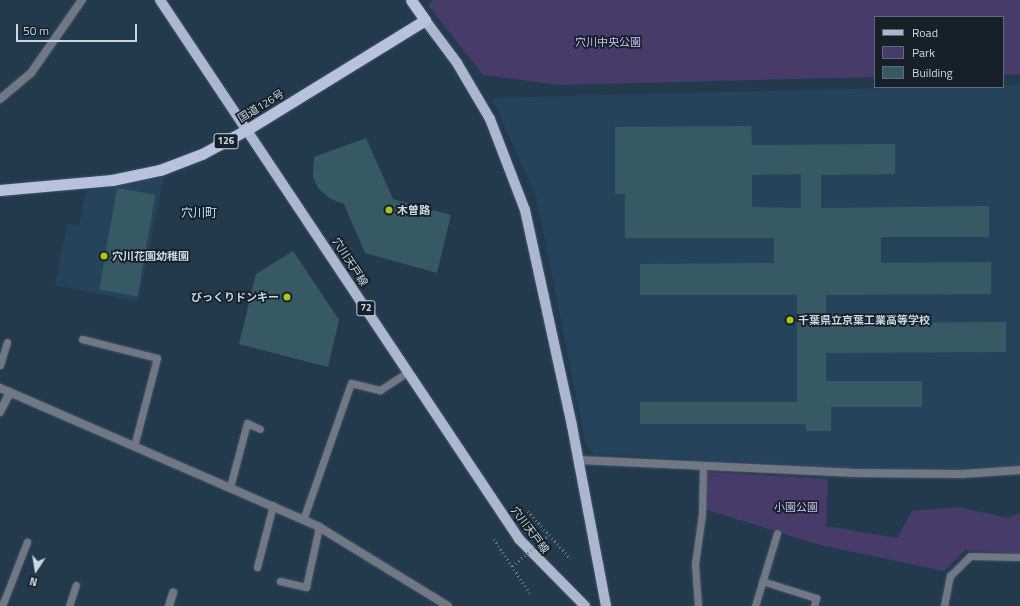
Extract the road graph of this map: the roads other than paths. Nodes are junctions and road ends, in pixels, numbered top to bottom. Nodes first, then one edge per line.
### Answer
1 (82, 0) edge
2 (160, 0) edge
3 (411, 0) edge
4 (425, 20) junction
5 (0, 99) edge
6 (248, 129) junction
7 (0, 190) edge
8 (82, 339) dead end
9 (7, 342) dead end
10 (0, 365) edge
11 (408, 372) junction
12 (0, 388) edge
13 (10, 392) junction
14 (0, 412) edge
15 (260, 429) dead end
16 (134, 446) junction
17 (579, 460) junction
18 (703, 466) junction
19 (1020, 470) edge
20 (230, 487) junction
21 (273, 505) junction
22 (303, 520) junction
23 (319, 527) junction
24 (777, 533) dead end
25 (27, 542) dead end
26 (1020, 557) edge
27 (257, 567) dead end
28 (280, 581) dead end
29 (762, 582) junction
30 (76, 585) dead end
31 (173, 593) dead end
32 (1, 606) edge
33 (69, 606) edge
34 (169, 606) edge
35 (448, 606) edge
36 (585, 606) edge
37 (606, 606) edge
38 (698, 606) edge
39 (755, 606) edge
40 (814, 606) edge
41 (944, 606) edge

1 - 5 street
2 - 6 main road, 穴川天戸線 / 72
3 - 4 highway
4 - 6 highway, 国道126号 / 126
4 - 17 main road
6 - 7 highway, 国道126号 / 126
6 - 11 main road, 穴川天戸線 / 72
8 - 16 lane
9 - 10 lane
11 - 22 lane
11 - 36 main road, 穴川天戸線 / 72
12 - 13 street
13 - 14 street
13 - 16 street
15 - 20 lane
16 - 20 street
17 - 18 street
17 - 37 main road
18 - 19 street
18 - 38 lane
20 - 21 street
21 - 22 street
21 - 27 lane
22 - 23 street
23 - 28 lane
23 - 35 street
24 - 29 lane
25 - 32 lane
26 - 41 lane
29 - 39 lane
29 - 40 lane
30 - 33 lane
31 - 34 street

